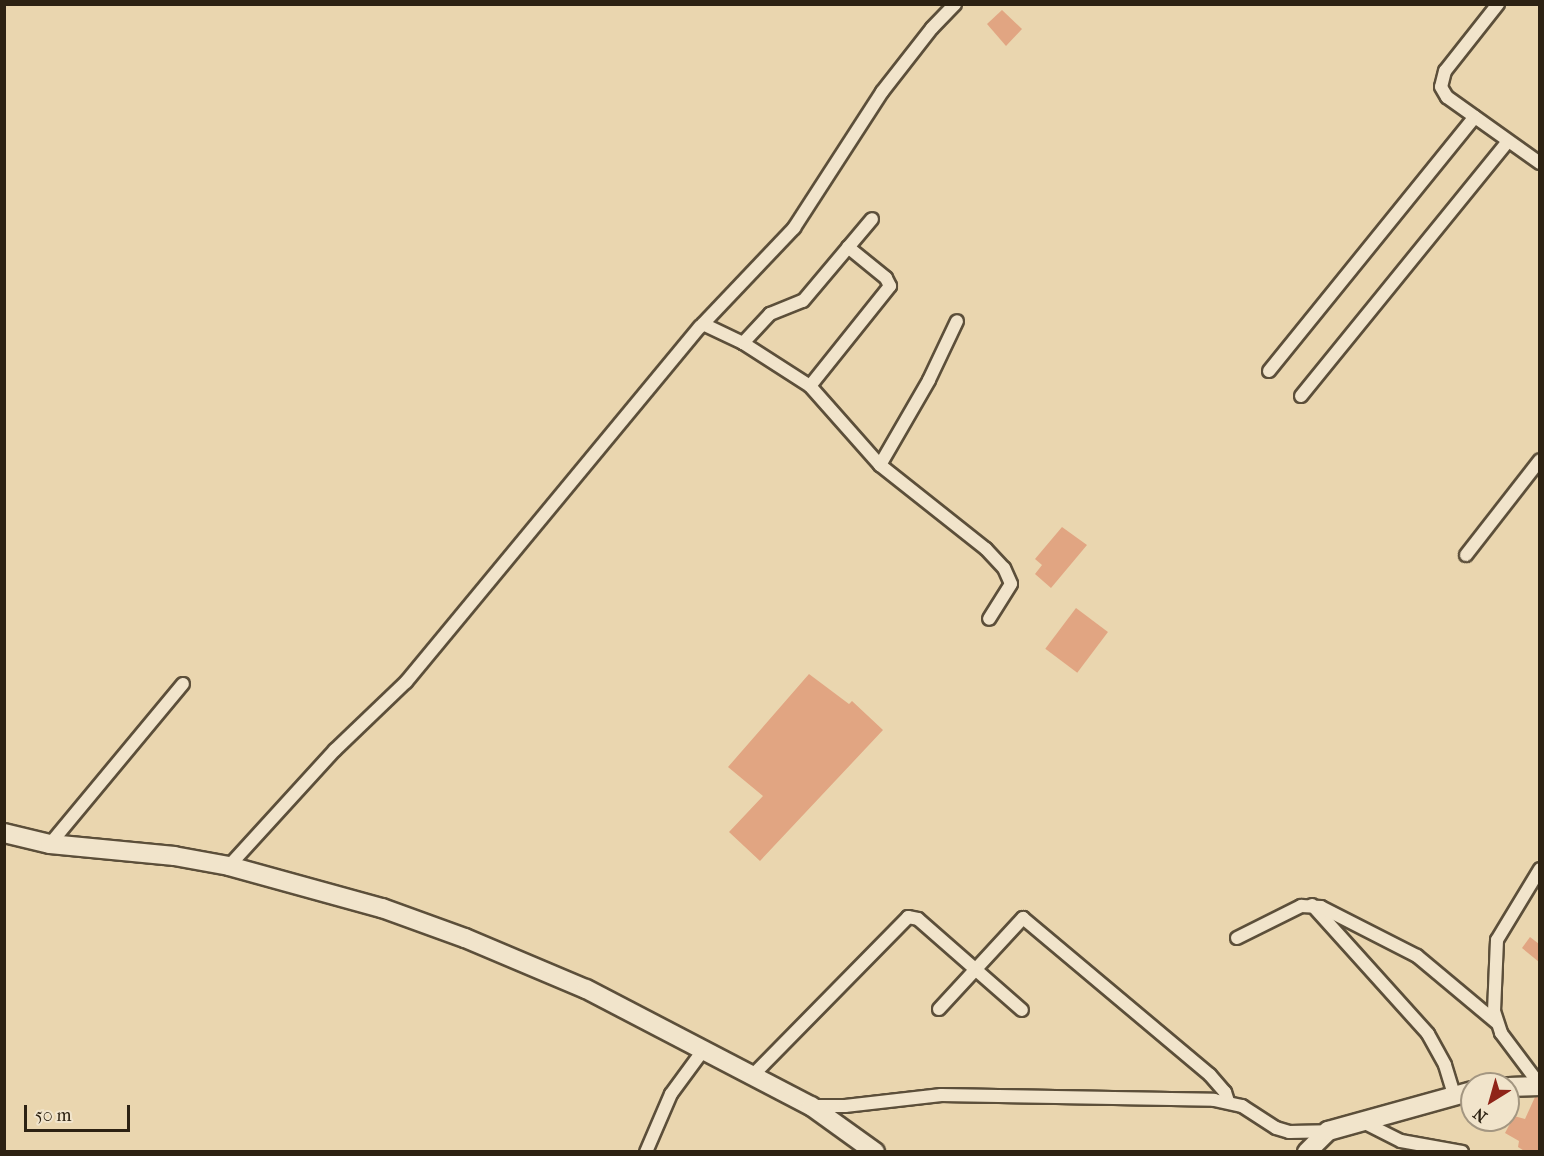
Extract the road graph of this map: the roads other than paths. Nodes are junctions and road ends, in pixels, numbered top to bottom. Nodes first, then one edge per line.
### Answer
1 (955, 4) edge
2 (1498, 4) edge
3 (1475, 117) junction
4 (1508, 141) junction
5 (1539, 162) edge
6 (872, 219) dead end
7 (848, 247) junction
8 (957, 321) dead end
9 (703, 324) junction
10 (742, 343) junction
11 (1269, 371) dead end
12 (810, 386) junction
13 (1301, 396) dead end
14 (1539, 460) edge
15 (880, 465) junction
16 (1466, 555) dead end
17 (989, 618) dead end
18 (183, 684) dead end
19 (4, 833) edge
20 (50, 844) junction
21 (229, 866) junction
22 (1539, 869) edge
23 (1312, 905) junction
24 (1237, 938) dead end
25 (975, 970) junction
26 (939, 1010) dead end
27 (1022, 1010) dead end
28 (1496, 1022) junction
29 (704, 1049) junction
30 (752, 1076) junction
31 (1539, 1085) edge
32 (1520, 1086) edge
33 (1460, 1094) edge
34 (1454, 1095) junction
35 (1228, 1101) junction
36 (811, 1106) junction
37 (1363, 1122) junction
38 (1328, 1131) junction
39 (871, 1151) edge
40 (646, 1152) edge
41 (1307, 1152) edge
42 (1462, 1152) edge

1 - 9 street
2 - 3 street
3 - 4 street
3 - 11 street
4 - 5 street
4 - 13 street
6 - 7 street
7 - 10 street
7 - 12 street
8 - 15 street
9 - 10 street
9 - 21 street
10 - 12 street
12 - 15 street
14 - 16 street
15 - 17 street
18 - 20 street
19 - 20 street
20 - 21 street
21 - 29 street
22 - 28 street
23 - 24 street
23 - 28 street
23 - 34 street
25 - 26 street
25 - 27 street
25 - 30 street
25 - 35 street
28 - 31 street
29 - 30 street
29 - 40 street
30 - 36 street
31 - 32 street
33 - 34 street
34 - 37 street
35 - 36 street
35 - 38 street
36 - 39 street
37 - 38 street
37 - 42 street
38 - 41 street

